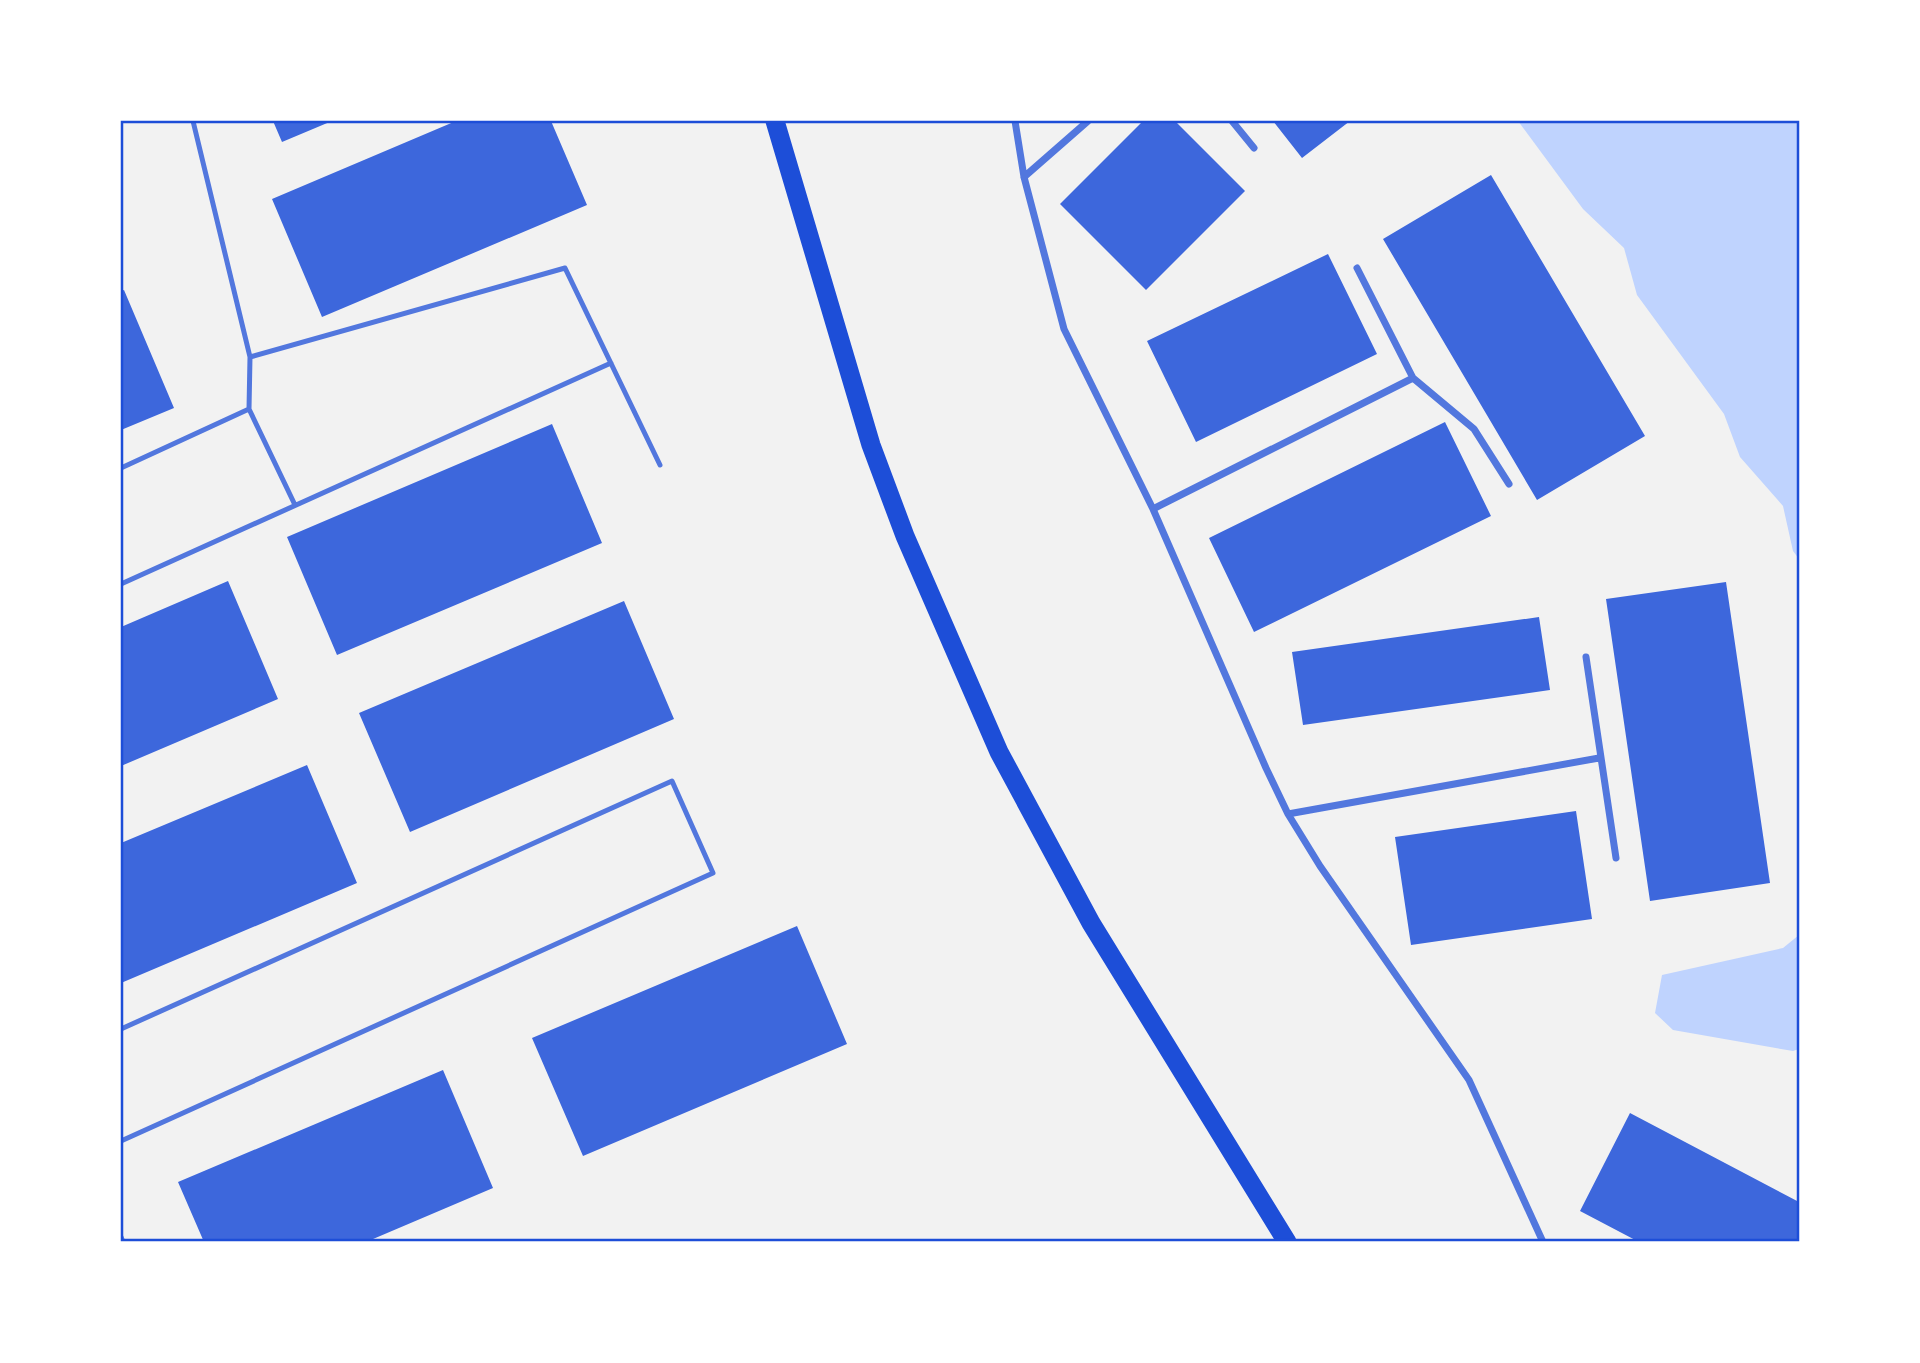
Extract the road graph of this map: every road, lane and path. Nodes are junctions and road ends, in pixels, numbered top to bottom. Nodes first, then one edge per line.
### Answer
1 (192, 121) edge
2 (775, 121) edge
3 (1015, 121) edge
4 (1088, 121) edge
5 (1232, 121) edge
6 (1254, 148) dead end
7 (1024, 177) junction
8 (1357, 268) dead end
9 (250, 357) junction
10 (611, 363) junction
11 (1413, 378) junction
12 (249, 409) junction
13 (660, 465) dead end
14 (121, 468) edge
15 (1509, 484) dead end
16 (295, 505) junction
17 (1153, 509) junction
18 (121, 584) edge
19 (1586, 657) dead end
20 (1599, 758) junction
21 (1288, 814) junction
22 (1616, 858) dead end
23 (121, 1028) edge
24 (121, 1141) edge
25 (121, 1237) edge
26 (123, 1242) edge
27 (1287, 1242) edge
28 (1543, 1242) edge

1 - 9 lane
2 - 27 highway
3 - 7 street
4 - 7 street
5 - 6 street
7 - 17 street
8 - 11 street
9 - 10 lane
9 - 12 lane
10 - 13 lane
10 - 16 lane
11 - 15 street
11 - 17 street
12 - 14 lane
12 - 16 lane
16 - 18 lane
17 - 21 street
19 - 20 street
20 - 21 street
20 - 22 street
21 - 28 street
23 - 24 lane
25 - 26 lane

